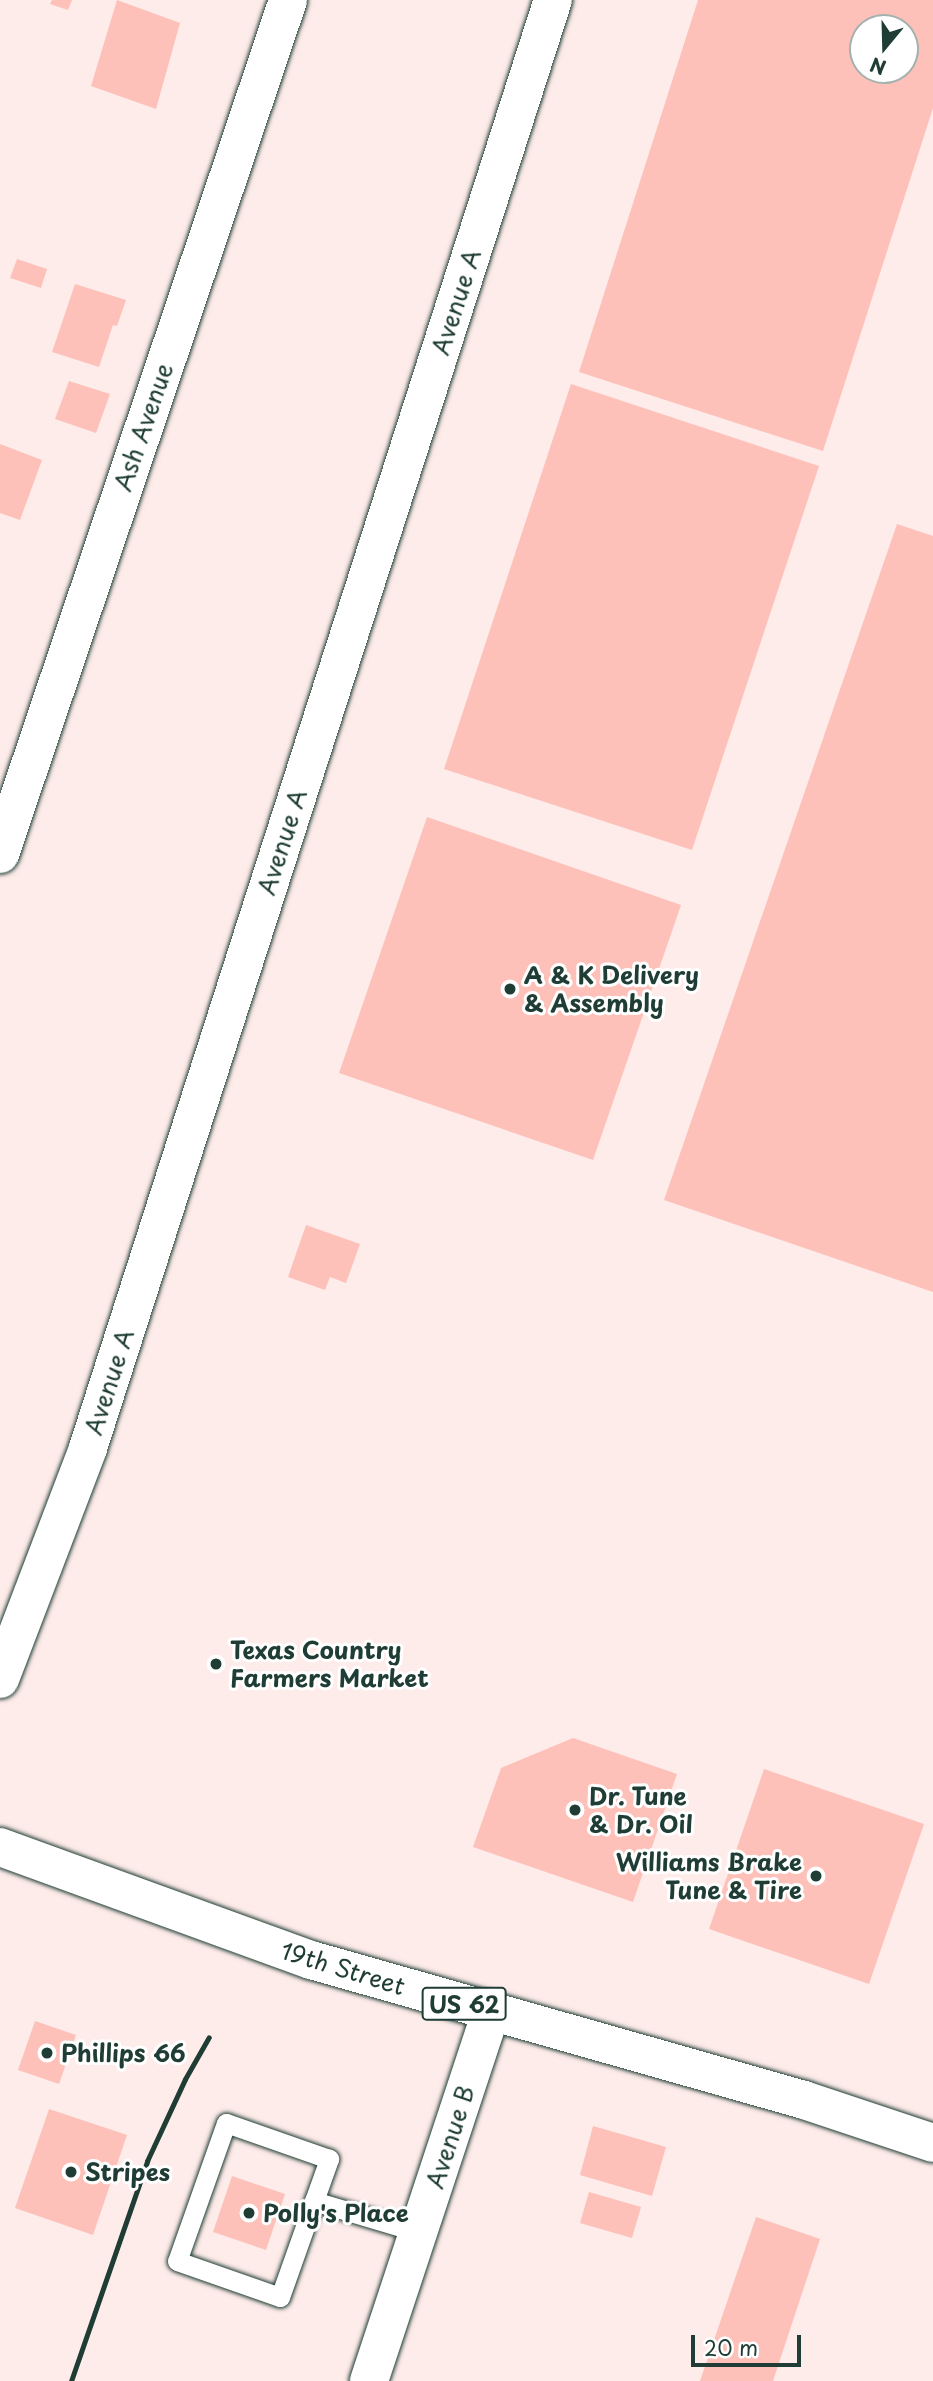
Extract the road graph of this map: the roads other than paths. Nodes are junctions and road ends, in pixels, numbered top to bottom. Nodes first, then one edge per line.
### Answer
1 (288, 0) edge
2 (553, 0) edge
3 (0, 854) edge
4 (0, 1679) edge
5 (0, 1847) edge
6 (491, 2012) junction
7 (933, 2143) edge
8 (314, 2201) junction
9 (418, 2232) junction
10 (369, 2381) edge

1 - 3 main road, Ash Avenue
2 - 4 main road, Avenue A
5 - 6 main road, 19th Street / US 62
6 - 7 main road, 19th Street / US 62
6 - 9 main road, Avenue B
8 - 8 lane
8 - 9 lane
9 - 10 main road, Avenue B

